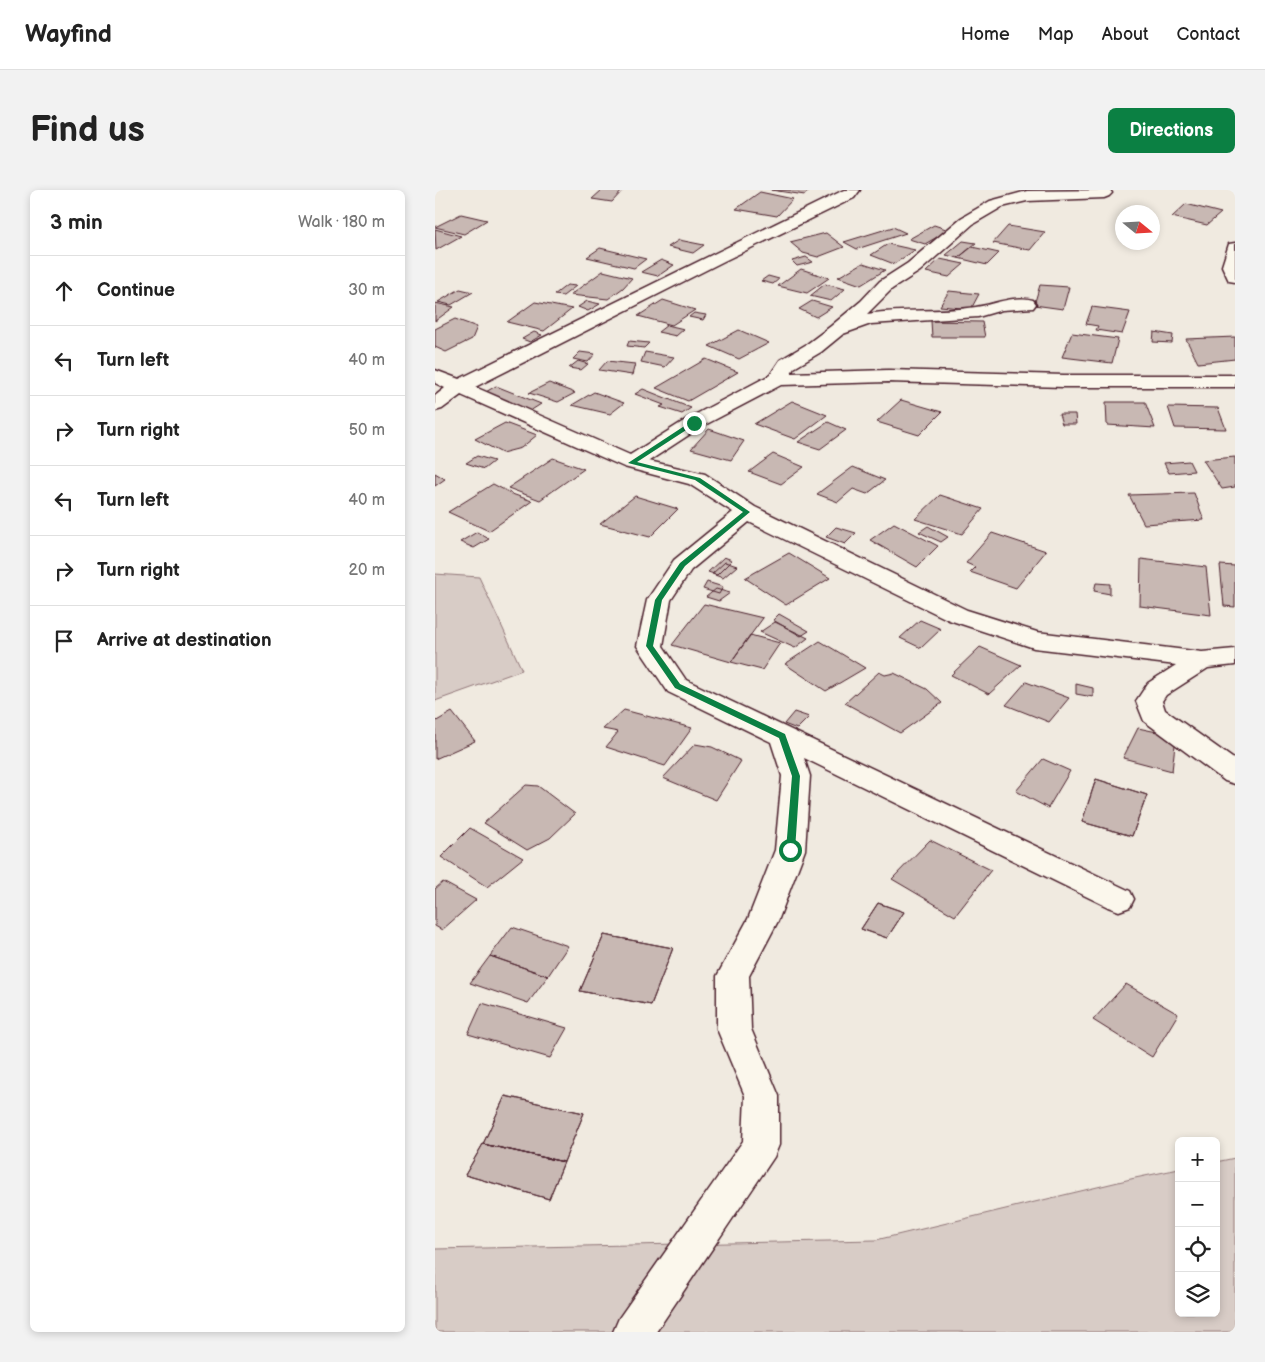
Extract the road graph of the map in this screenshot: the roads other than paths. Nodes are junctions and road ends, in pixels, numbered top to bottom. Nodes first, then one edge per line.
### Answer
1 (852, 190) edge
2 (1006, 190) edge
3 (1104, 193) dead end
4 (996, 204) junction
5 (1235, 248) edge
6 (1235, 277) edge
7 (1027, 304) dead end
8 (837, 330) junction
9 (435, 376) edge
10 (777, 379) junction
11 (1235, 381) edge
12 (459, 386) junction
13 (435, 404) edge
14 (631, 463) junction
15 (747, 512) junction
16 (1235, 657) edge
17 (1202, 660) junction
18 (782, 736) junction
19 (1235, 774) edge
20 (1119, 899) dead end
21 (633, 1332) edge

1 - 12 street
2 - 4 street
3 - 4 street
4 - 8 street
5 - 6 street
7 - 8 street
8 - 10 street
9 - 12 street
10 - 11 street
10 - 14 street
12 - 13 street
12 - 14 street
14 - 15 street
15 - 17 street
15 - 18 street
16 - 17 street
17 - 19 street
18 - 20 street
18 - 21 street

